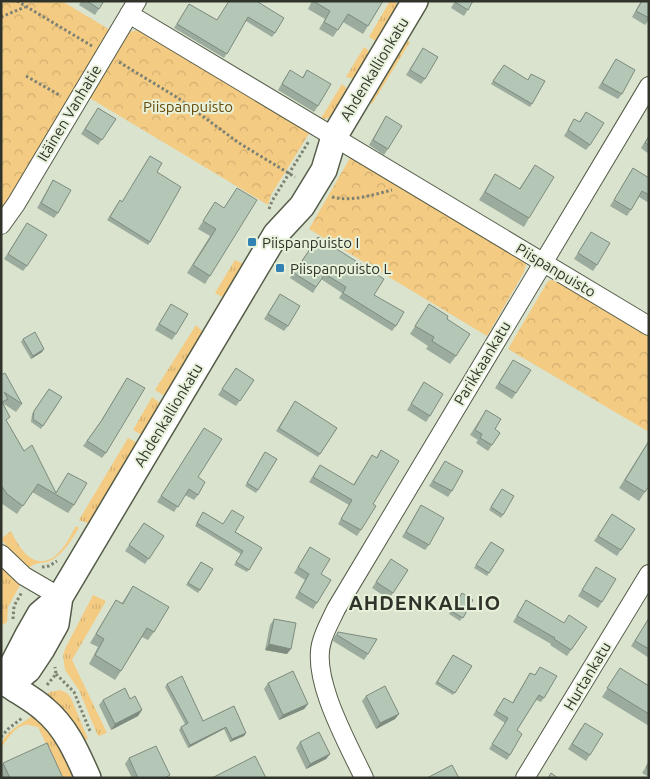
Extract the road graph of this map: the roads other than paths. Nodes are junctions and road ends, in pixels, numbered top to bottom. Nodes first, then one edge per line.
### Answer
1 (415, 1) edge
2 (133, 8) edge
3 (649, 86) edge
4 (327, 133) junction
5 (1, 225) edge
6 (271, 226) junction
7 (542, 262) junction
8 (649, 326) edge
9 (1, 554) edge
10 (649, 574) edge
11 (60, 597) junction
12 (5, 691) edge
13 (88, 778) edge
14 (364, 778) edge
15 (525, 778) edge

1 - 4 street, Ahdenkallionkatu
2 - 4 street, Piispanpuisto
2 - 5 street, Itäinen Vanhatie
3 - 7 street, Parikkaankatu
4 - 6 street, Ahdenkallionkatu
4 - 6 street, Ahdenkallionkatu
4 - 7 street, Piispanpuisto
6 - 11 street, Ahdenkallionkatu
7 - 8 street, Piispanpuisto
7 - 14 street, Parikkaankatu
9 - 11 street
10 - 15 street, Hurtankatu
11 - 12 street, Ahdenkallionkatu
12 - 13 street

